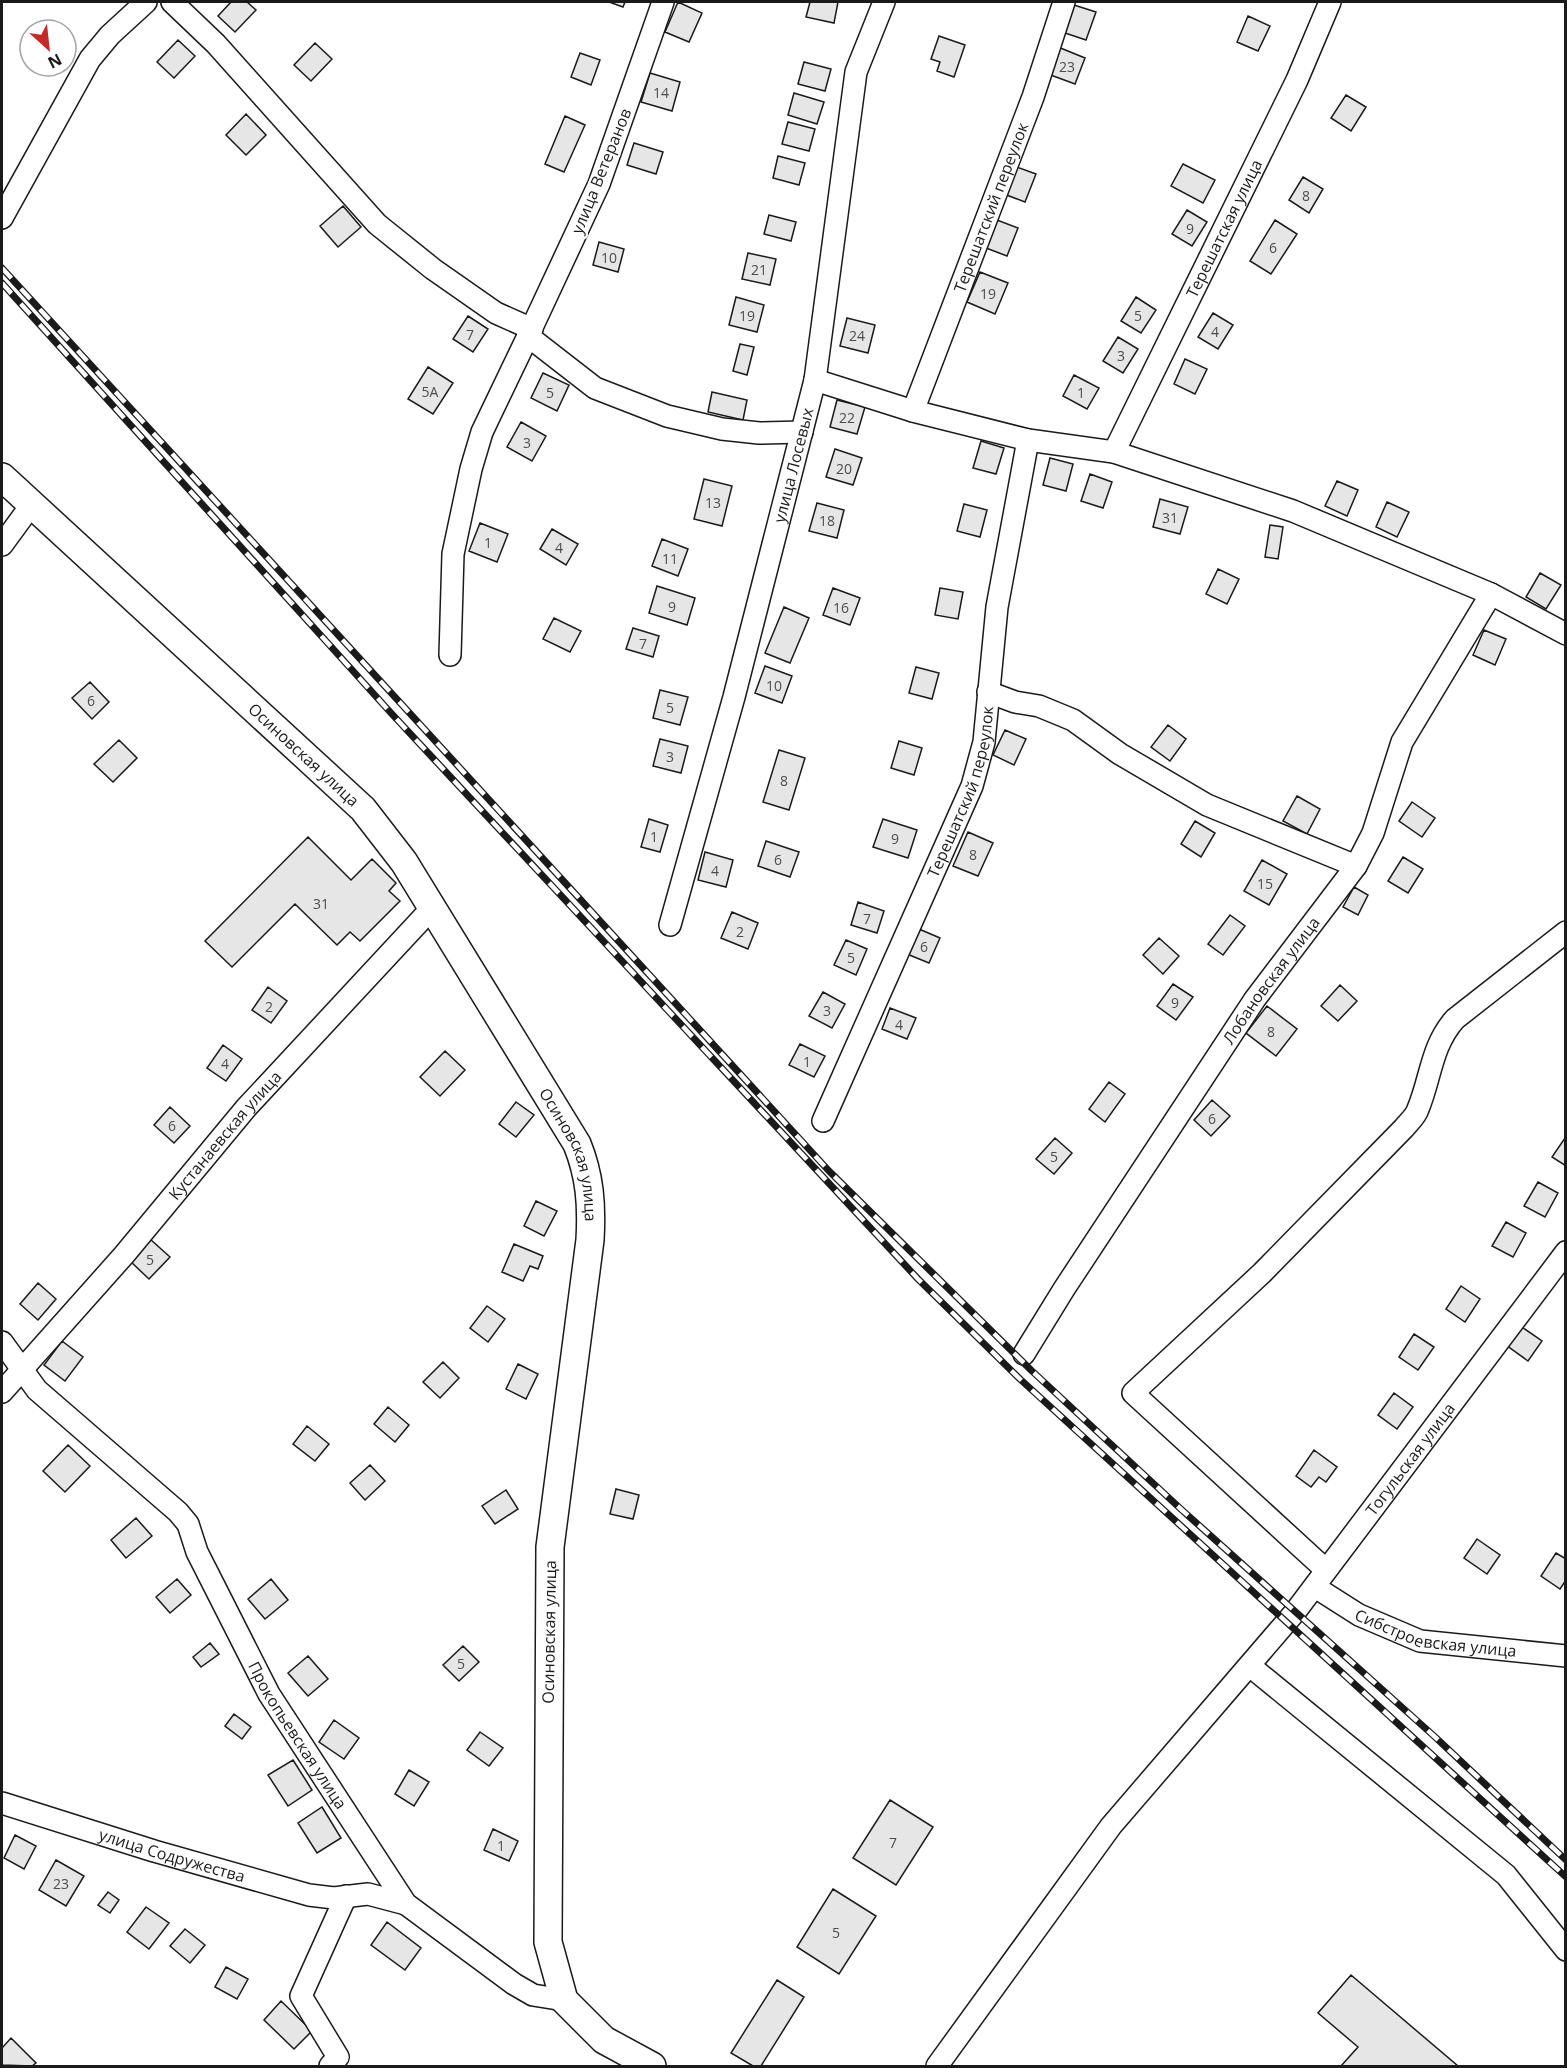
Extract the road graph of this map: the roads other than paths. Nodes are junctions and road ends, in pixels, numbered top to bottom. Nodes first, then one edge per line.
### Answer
1 (146, 2) edge
2 (172, 2) edge
3 (663, 2) edge
4 (884, 2) edge
5 (1064, 2) edge
6 (1330, 2) edge
7 (2, 218) edge
8 (530, 332) junction
9 (815, 380) junction
10 (913, 411) junction
11 (802, 432) junction
12 (1028, 440) junction
13 (1114, 452) junction
14 (2, 477) edge
15 (32, 504) junction
16 (2, 545) edge
17 (1491, 594) junction
18 (1566, 634) edge
19 (450, 655) dead end
20 (988, 692) junction
21 (1356, 866) junction
22 (432, 908) junction
23 (670, 925) dead end
24 (1566, 932) edge
25 (823, 1121) dead end
26 (1566, 1252) edge
27 (2, 1342) edge
28 (1024, 1354) dead end
29 (23, 1368) junction
30 (2, 1392) edge
31 (1321, 1578) junction
32 (1566, 1656) edge
33 (1251, 1666) junction
34 (2, 1803) edge
35 (346, 1896) junction
36 (406, 1904) junction
37 (1566, 1950) edge
38 (564, 2000) junction
39 (330, 2067) edge
40 (652, 2067) edge
41 (937, 2067) edge

1 - 7 street
2 - 8 street
3 - 8 street, улица Ветеранов
4 - 9 street, улица Лосевых
5 - 10 street, Терешатский переулок
6 - 13 street, Терешатская улица
8 - 11 street
8 - 19 street, улица Ветеранов
9 - 10 street
9 - 11 street, улица Лосевых
10 - 12 street
11 - 23 street, улица Лосевых
12 - 13 street
12 - 20 street, Терешатский переулок
13 - 17 street
14 - 15 main road, Осиновская улица
15 - 16 street
15 - 22 main road, Осиновская улица
17 - 18 street
17 - 21 street, Лобановская улица
20 - 21 street
20 - 25 street, Терешатский переулок
21 - 28 street, Лобановская улица
22 - 29 street, Кустанаевская улица
22 - 38 main road, Осиновская улица
24 - 31 street, Сибстроевская улица
26 - 31 street, Тогульская улица
27 - 29 street, Прокопьевская улица
29 - 30 street, Кустанаевская улица
29 - 36 street, Прокопьевская улица
31 - 32 street, Сибстроевская улица
31 - 33 street, Тогульская улица
33 - 37 street
33 - 41 street, Тогульская улица
34 - 35 street, улица Содружества
35 - 36 street, улица Содружества
35 - 39 street
36 - 38 street, Прокопьевская улица
38 - 40 main road

